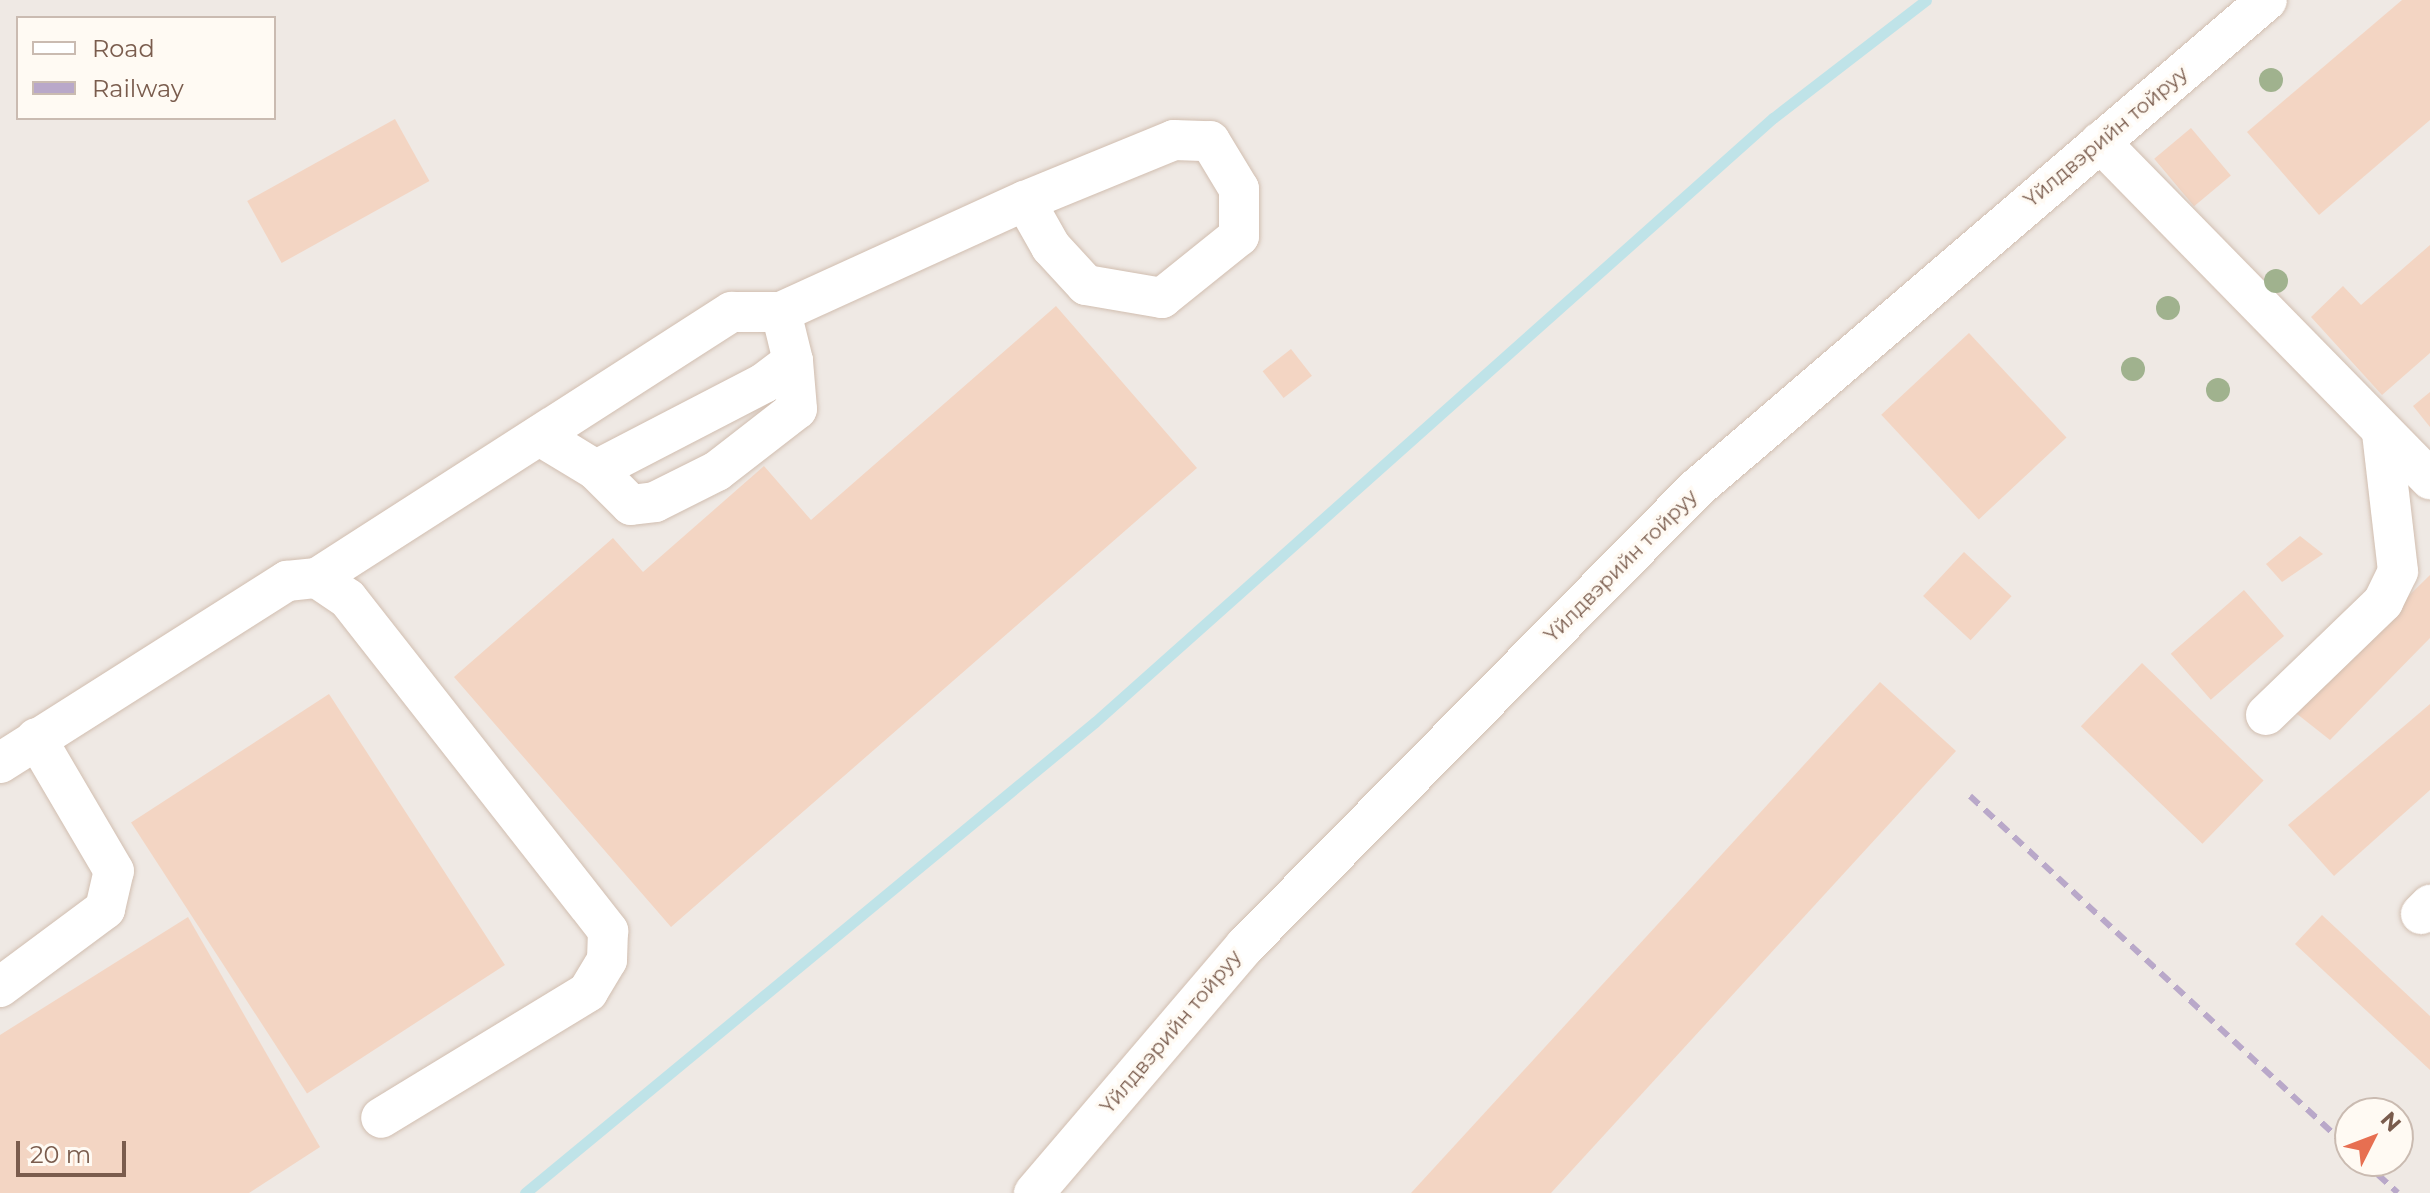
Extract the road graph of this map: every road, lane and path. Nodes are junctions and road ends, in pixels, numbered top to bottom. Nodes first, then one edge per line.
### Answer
1 (2267, 0) edge
2 (2100, 142) junction
3 (1025, 201) junction
4 (781, 312) junction
5 (793, 361) junction
6 (2382, 433) junction
7 (540, 436) junction
8 (596, 470) junction
9 (2430, 479) edge
10 (317, 578) junction
11 (2266, 715) dead end
12 (36, 738) junction
13 (0, 763) edge
14 (0, 987) edge
15 (381, 1118) dead end
16 (1034, 1193) edge

1 - 2 lane, Үйлдвэрийн тойруу
2 - 6 lane
2 - 16 lane, Үйлдвэрийн тойруу
3 - 3 lane
3 - 4 lane
4 - 5 lane
4 - 7 lane
5 - 8 lane
5 - 8 lane
6 - 9 lane
6 - 11 lane
7 - 8 lane
7 - 10 lane
10 - 12 lane
10 - 15 lane
12 - 13 lane
12 - 14 lane

